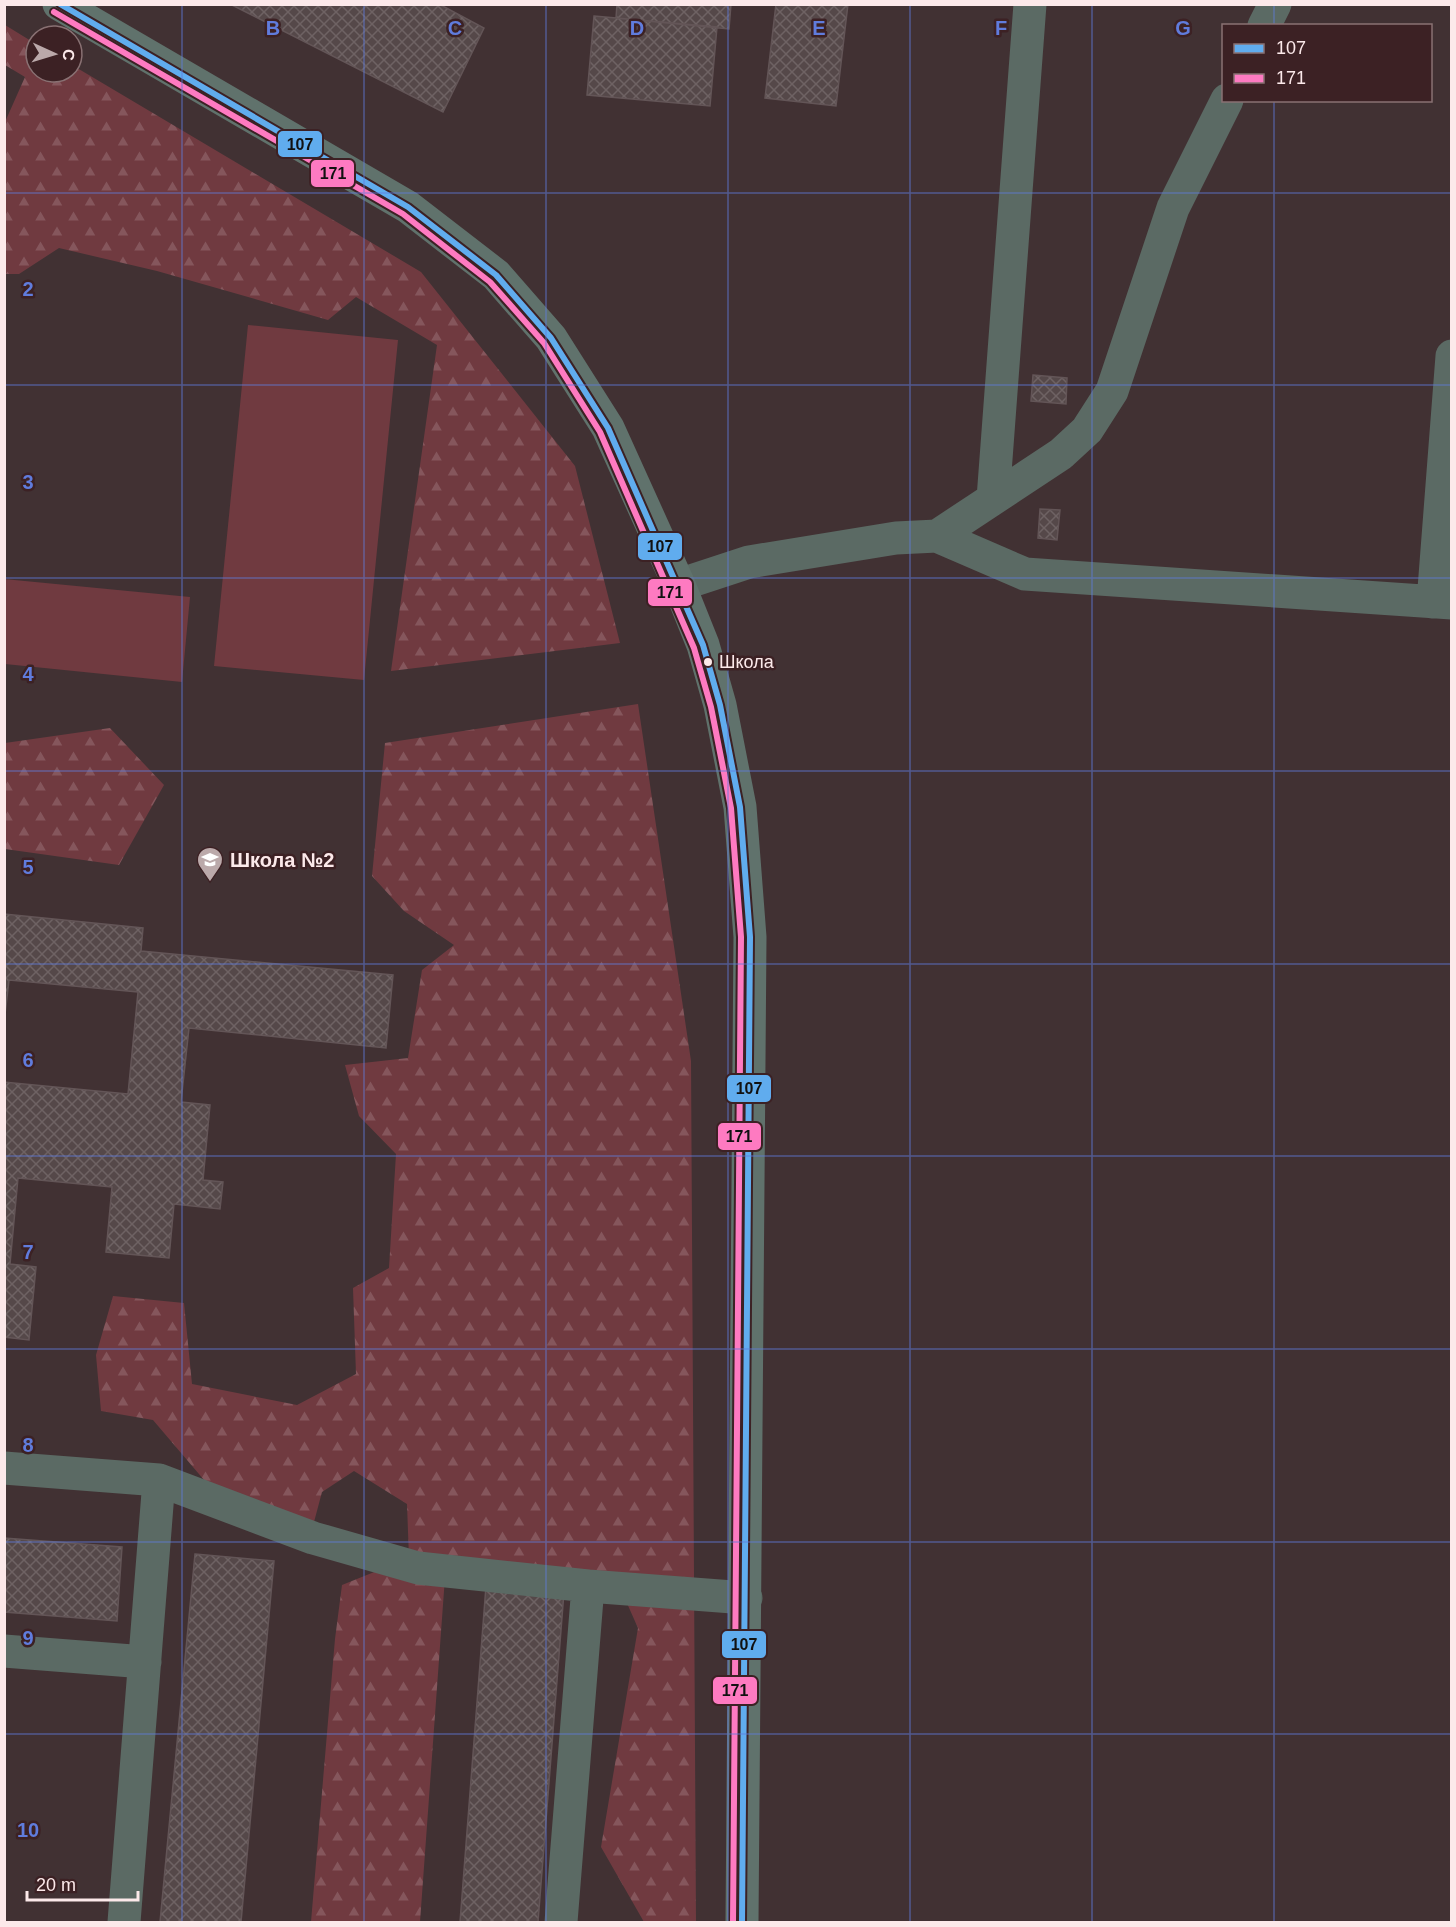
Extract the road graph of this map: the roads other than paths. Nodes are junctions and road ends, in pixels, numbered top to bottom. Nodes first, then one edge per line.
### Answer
1 (59, 4) edge
2 (1030, 4) edge
3 (1275, 4) edge
4 (1265, 24) edge
5 (1226, 102) edge
6 (1452, 356) edge
7 (993, 499) junction
8 (937, 536) junction
9 (679, 585) junction
10 (1442, 602) edge
11 (4, 1468) edge
12 (159, 1480) junction
13 (588, 1586) junction
14 (746, 1598) junction
15 (4, 1651) edge
16 (145, 1662) junction
17 (124, 1923) edge
18 (561, 1923) edge
19 (742, 1923) edge

1 - 9 main road
2 - 7 lane
3 - 4 lane
5 - 7 lane
6 - 10 lane
7 - 8 lane
8 - 9 lane
8 - 10 lane
9 - 14 main road
11 - 12 lane
12 - 13 lane
12 - 16 lane
13 - 14 lane
13 - 18 lane
14 - 19 main road
15 - 16 lane
16 - 17 lane

